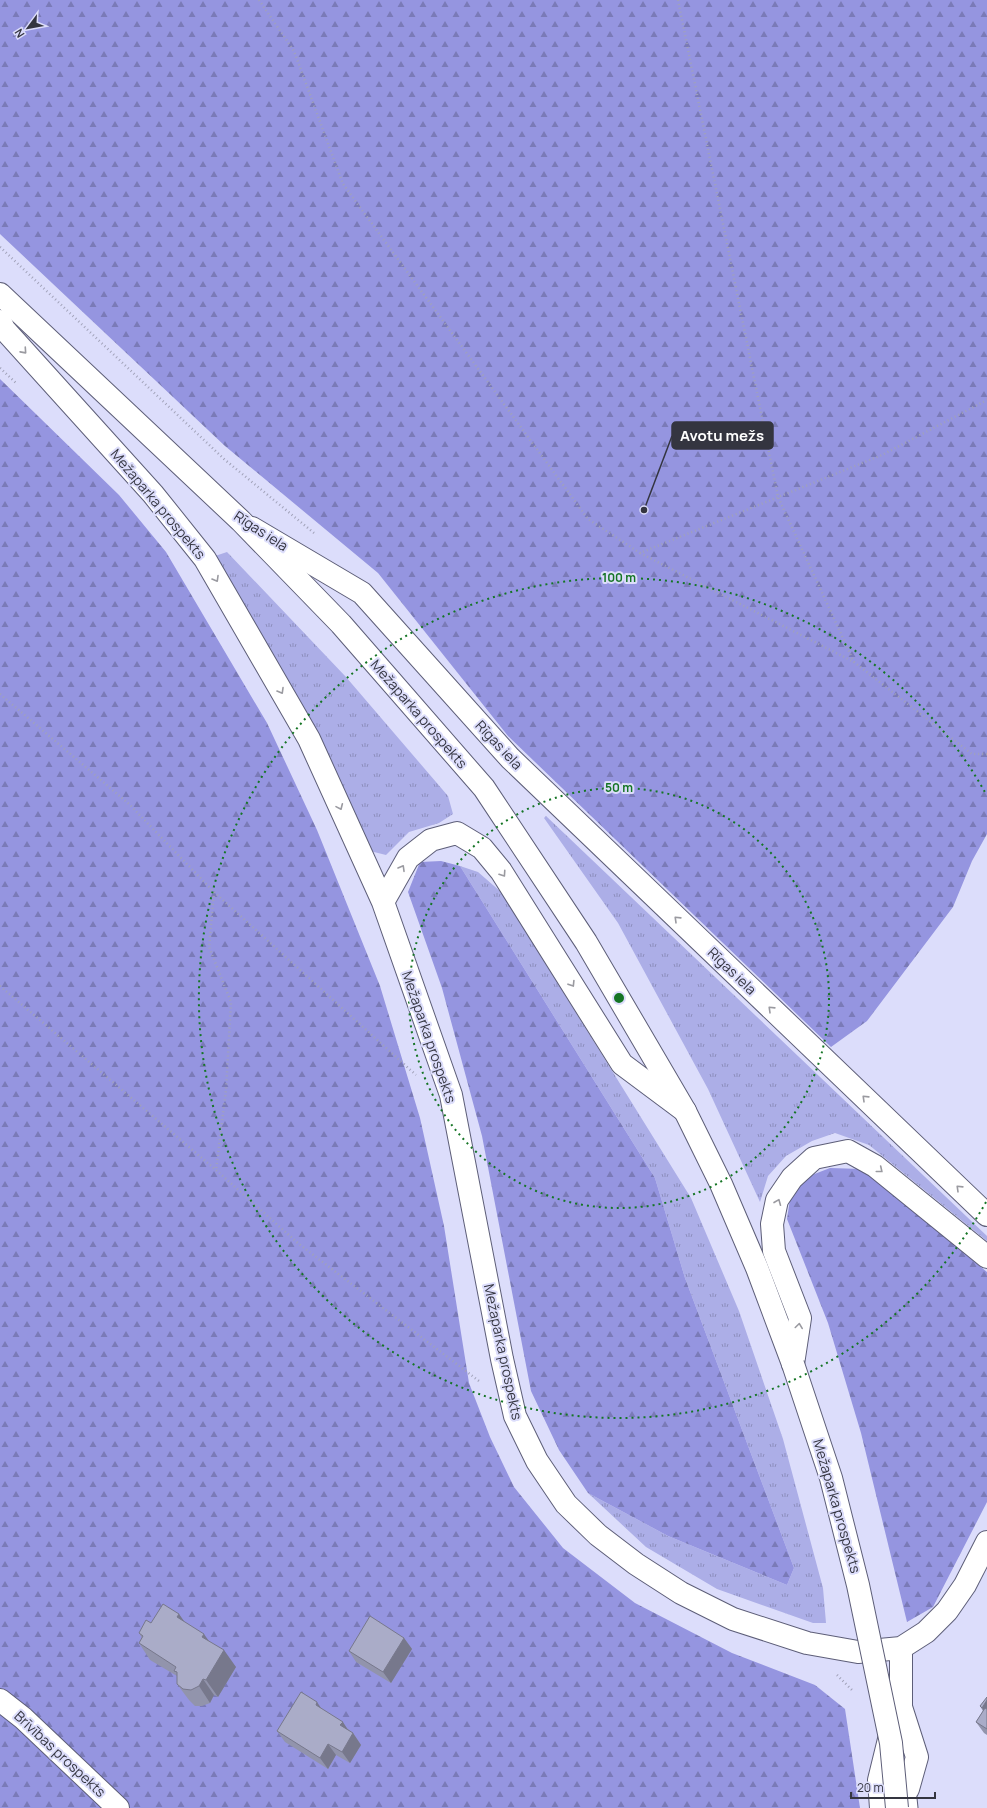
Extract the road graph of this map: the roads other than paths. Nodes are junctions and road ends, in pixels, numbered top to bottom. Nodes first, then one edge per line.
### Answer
1 (0, 294) edge
2 (0, 321) edge
3 (241, 521) junction
4 (383, 902) junction
5 (685, 1111) junction
6 (987, 1215) edge
7 (987, 1257) edge
8 (793, 1364) junction
9 (987, 1542) edge
10 (901, 1648) junction
11 (0, 1700) edge
12 (901, 1707) junction
13 (909, 1799) edge
14 (118, 1808) edge
15 (881, 1808) edge
16 (884, 1808) edge
17 (897, 1808) edge

1 - 3 street, Rīgas iela
2 -> 4 street, Mežaparka prospekts
3 - 5 street, Mežaparka prospekts
6 -> 3 street, Rīgas iela
4 -> 5 street, Mežaparka prospekts
4 - 10 street, Mežaparka prospekts
5 - 8 street, Mežaparka prospekts
8 -> 7 street, Mežaparka prospekts
8 - 17 street, Mežaparka prospekts, bridge
9 - 10 street
10 - 12 street
11 - 14 street, Brīvības prospekts
12 - 13 street
12 - 15 street
13 - 16 street

